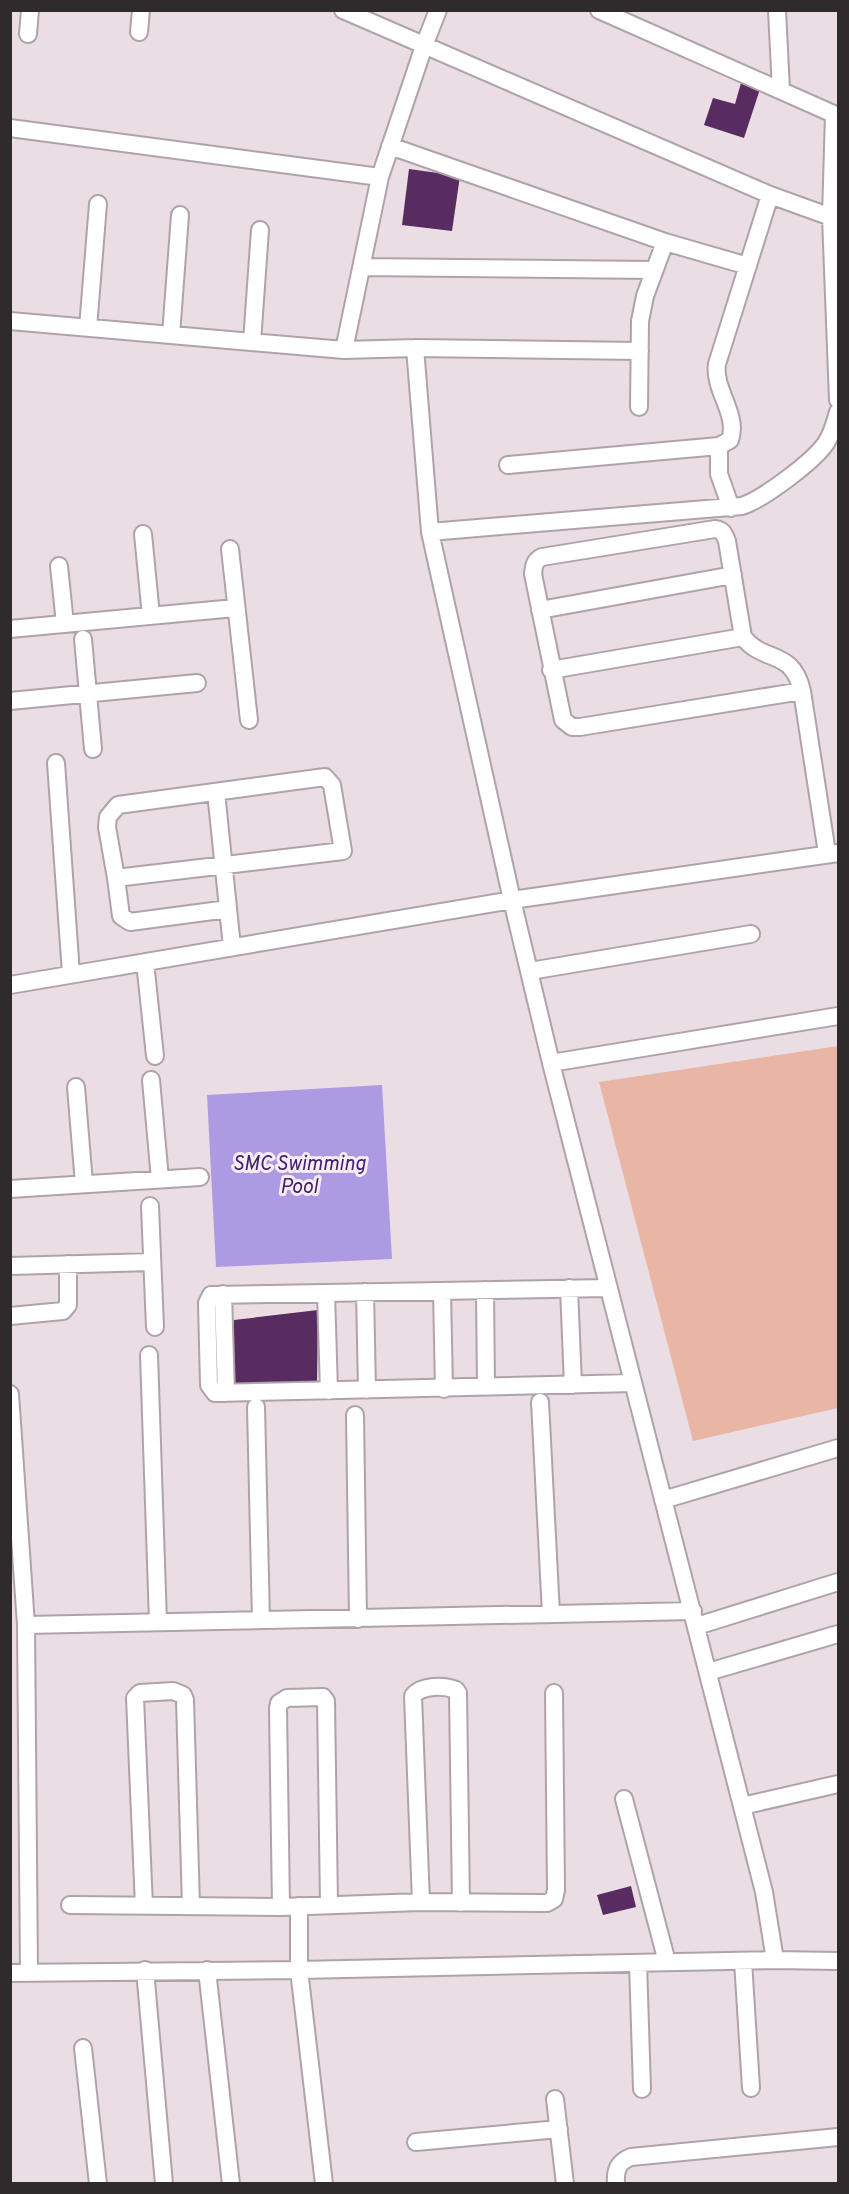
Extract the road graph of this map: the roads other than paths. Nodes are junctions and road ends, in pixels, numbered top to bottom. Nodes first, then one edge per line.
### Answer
1 (30, 10) edge
2 (141, 10) edge
3 (343, 10) edge
4 (438, 10) edge
5 (599, 10) edge
6 (777, 10) edge
7 (139, 32) dead end
8 (28, 34) dead end
9 (424, 46) junction
10 (782, 90) junction
11 (836, 115) edge
12 (10, 128) edge
13 (390, 146) junction
14 (380, 177) junction
15 (770, 195) junction
16 (98, 204) dead end
17 (180, 215) dead end
18 (831, 217) junction
19 (260, 230) dead end
20 (665, 242) junction
21 (748, 266) junction
22 (362, 267) junction
23 (654, 270) junction
24 (10, 321) edge
25 (88, 328) junction
26 (171, 335) junction
27 (252, 342) junction
28 (416, 348) junction
29 (344, 350) junction
30 (640, 351) junction
31 (838, 400) edge
32 (639, 407) dead end
33 (838, 412) edge
34 (719, 446) junction
35 (508, 465) dead end
36 (730, 508) junction
37 (430, 532) junction
38 (143, 534) dead end
39 (230, 549) dead end
40 (58, 566) dead end
41 (734, 575) junction
42 (236, 608) junction
43 (540, 610) junction
44 (151, 616) junction
45 (65, 624) junction
46 (10, 629) edge
47 (743, 637) junction
48 (82, 639) dead end
49 (551, 670) junction
50 (197, 683) dead end
51 (802, 691) junction
52 (87, 693) junction
53 (10, 701) edge
54 (249, 720) dead end
55 (93, 749) dead end
56 (56, 763) dead end
57 (216, 792) junction
58 (833, 853) edge
59 (223, 866) junction
60 (116, 878) junction
61 (512, 900) junction
62 (228, 909) junction
63 (751, 934) dead end
64 (232, 947) junction
65 (145, 962) junction
66 (530, 971) junction
67 (71, 974) junction
68 (10, 985) edge
69 (838, 1016) edge
70 (155, 1056) dead end
71 (552, 1063) junction
72 (151, 1080) dead end
73 (76, 1087) dead end
74 (200, 1177) dead end
75 (160, 1179) junction
76 (84, 1184) junction
77 (10, 1189) edge
78 (150, 1206) dead end
79 (152, 1262) junction
80 (68, 1264) junction
81 (10, 1266) edge
82 (569, 1288) junction
83 (609, 1288) junction
84 (485, 1290) junction
85 (442, 1291) junction
86 (365, 1292) junction
87 (326, 1293) junction
88 (10, 1316) edge
89 (155, 1327) dead end
90 (149, 1355) dead end
91 (633, 1383) junction
92 (573, 1385) junction
93 (486, 1387) junction
94 (444, 1389) junction
95 (367, 1390) junction
96 (329, 1391) junction
97 (10, 1394) edge
98 (540, 1402) dead end
99 (256, 1407) dead end
100 (355, 1415) dead end
101 (838, 1448) edge
102 (663, 1500) junction
103 (17, 1577) edge
104 (838, 1582) edge
105 (551, 1614) junction
106 (358, 1619) junction
107 (695, 1619) junction
108 (261, 1620) junction
109 (158, 1622) junction
110 (26, 1625) junction
111 (838, 1634) edge
112 (708, 1672) junction
113 (554, 1693) dead end
114 (838, 1784) edge
115 (624, 1799) dead end
116 (742, 1806) junction
117 (422, 1902) junction
118 (461, 1903) junction
119 (329, 1904) junction
120 (70, 1905) dead end
121 (144, 1906) junction
122 (191, 1906) junction
123 (299, 1906) junction
124 (281, 1907) junction
125 (775, 1960) junction
126 (743, 1961) junction
127 (838, 1961) edge
128 (667, 1962) junction
129 (639, 1963) junction
130 (145, 1970) junction
131 (207, 1970) junction
132 (299, 1970) junction
133 (29, 1972) junction
134 (10, 1973) edge
135 (83, 2048) dead end
136 (751, 2088) dead end
137 (642, 2090) dead end
138 (555, 2099) dead end
139 (559, 2129) junction
140 (838, 2137) edge
141 (416, 2142) dead end
142 (98, 2184) edge
143 (164, 2184) edge
144 (231, 2184) edge
145 (324, 2184) edge
146 (565, 2184) edge
147 (616, 2184) edge

1 - 8 street
2 - 7 street
3 - 9 street
4 - 9 street
5 - 10 street
6 - 10 street
9 - 13 street
9 - 15 street
10 - 11 street
11 - 18 street
12 - 14 street
13 - 14 street
13 - 20 street
14 - 22 street
15 - 18 street
15 - 21 street
16 - 25 street
17 - 26 street
18 - 31 street
19 - 27 street
20 - 21 street
20 - 23 street
21 - 34 street
22 - 23 street
22 - 29 street
23 - 30 street
24 - 25 street
25 - 26 street
26 - 27 street
27 - 29 street
28 - 29 street
28 - 30 street
28 - 37 street
30 - 32 street
33 - 36 street
34 - 35 street
34 - 36 street
36 - 37 street
37 - 61 street
38 - 44 street
39 - 42 street
40 - 45 street
41 - 43 street
41 - 43 street
41 - 47 street
42 - 44 street
42 - 54 street
43 - 49 street
44 - 45 street
45 - 46 street
47 - 49 street
47 - 51 street
48 - 52 street
49 - 51 street
50 - 52 street
51 - 58 street
52 - 53 street
52 - 55 street
56 - 67 street
57 - 59 street
57 - 59 street
57 - 60 street
58 - 61 street
59 - 60 street
59 - 62 street
60 - 62 street
61 - 64 street
61 - 66 street
62 - 64 street
63 - 66 street
64 - 65 street
65 - 67 street
65 - 70 street
66 - 71 street
67 - 68 street
69 - 71 street
71 - 83 street
72 - 75 street
73 - 76 street
74 - 75 street
75 - 76 street
76 - 77 street
78 - 79 street
79 - 80 street
79 - 89 street
80 - 81 street
80 - 88 street
82 - 83 street
82 - 84 street
82 - 92 street
83 - 91 street
84 - 85 street
84 - 93 street
85 - 86 street
85 - 94 street
86 - 87 street
86 - 95 street
87 - 96 street
87 - 96 street
90 - 109 street
91 - 92 street
91 - 102 street
92 - 93 street
93 - 94 street
94 - 95 street
95 - 96 street
97 - 103 street
98 - 105 street
99 - 108 street
100 - 106 street
101 - 102 street
102 - 107 street
103 - 110 street
104 - 107 street
105 - 106 street
105 - 107 street
106 - 108 street
107 - 112 street
108 - 109 street
109 - 110 street
110 - 133 street
111 - 112 street
112 - 116 street
113 - 118 street
114 - 116 street
115 - 128 street
116 - 125 street
117 - 118 street
117 - 118 street
117 - 119 street
119 - 123 street
119 - 124 street
120 - 121 street
121 - 122 street
121 - 122 street
122 - 124 street
123 - 124 street
123 - 132 street
125 - 126 street
125 - 127 street
126 - 128 street
126 - 136 street
128 - 129 street
129 - 132 street
129 - 137 street
130 - 131 street
130 - 133 street
130 - 143 street
131 - 132 street
131 - 144 street
132 - 145 street
133 - 134 street
135 - 142 street
138 - 139 street
139 - 141 street
139 - 146 street
140 - 147 street

